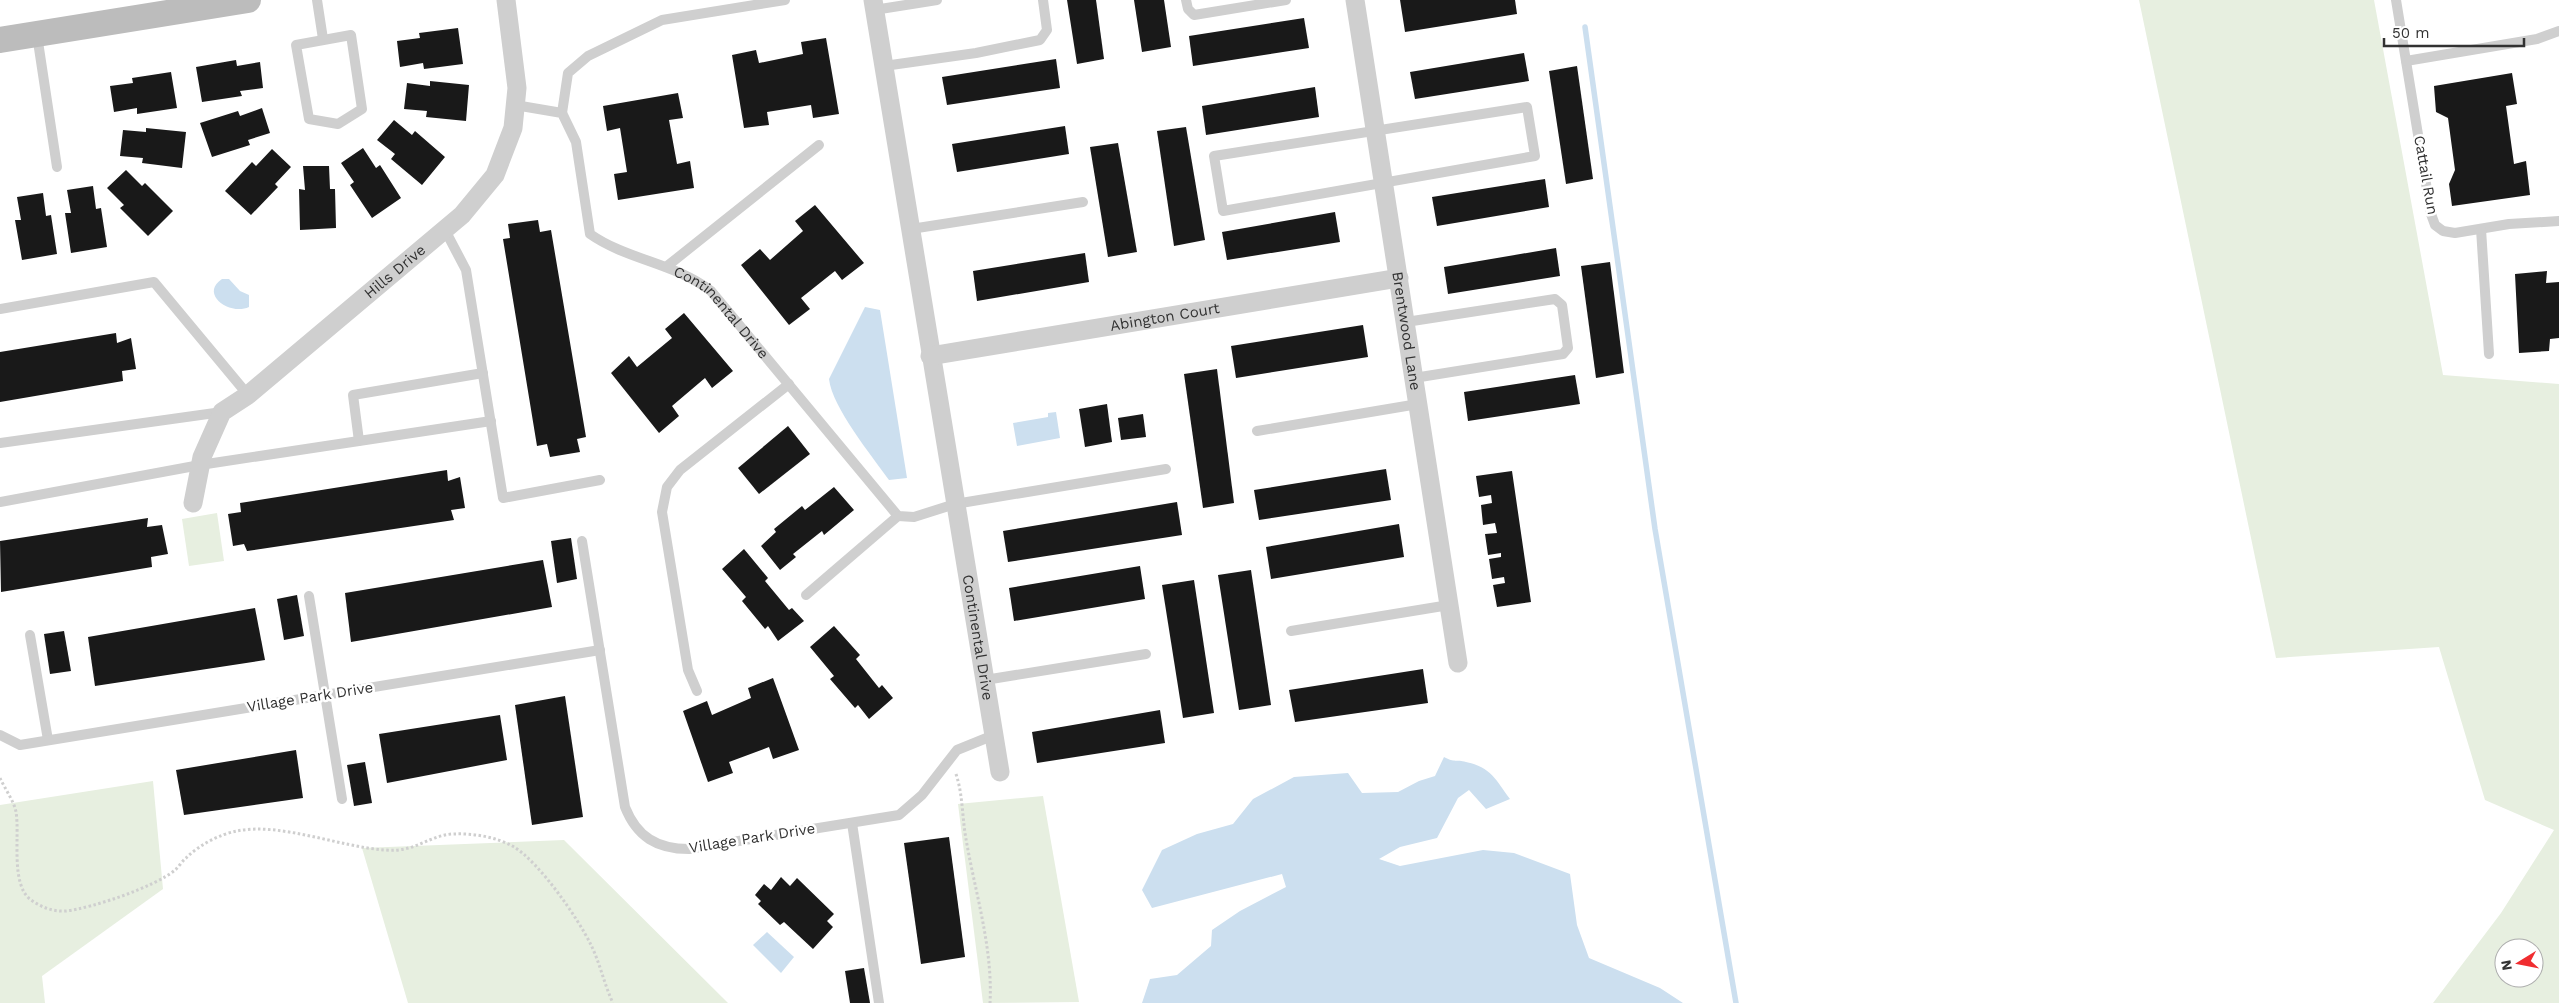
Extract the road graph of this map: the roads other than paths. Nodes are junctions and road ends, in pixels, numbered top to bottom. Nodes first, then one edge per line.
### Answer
1 (248, 0) edge
2 (317, 0) edge
3 (506, 0) edge
4 (785, 0) edge
5 (937, 0) edge
6 (1043, 0) edge
7 (1186, 0) edge
8 (1286, 0) edge
9 (1355, 0) edge
10 (2396, 0) edge
11 (874, 5) edge
12 (2559, 32) edge
13 (37, 34) junction
14 (323, 39) junction
15 (0, 40) edge
16 (2406, 61) junction
17 (884, 66) junction
18 (515, 105) junction
19 (562, 113) junction
20 (1375, 130) junction
21 (819, 145) dead end
22 (57, 167) dead end
23 (1384, 184) junction
24 (1083, 202) dead end
25 (2559, 221) edge
26 (911, 229) junction
27 (2481, 229) junction
28 (445, 230) junction
29 (666, 267) junction
30 (1399, 278) junction
31 (0, 310) edge
32 (1406, 322) junction
33 (2489, 354) dead end
34 (930, 356) junction
35 (483, 372) junction
36 (1414, 378) junction
37 (789, 384) junction
38 (248, 395) junction
39 (1418, 404) junction
40 (222, 412) junction
41 (490, 421) junction
42 (1257, 431) dead end
43 (359, 441) junction
44 (0, 443) edge
45 (200, 465) junction
46 (1166, 469) dead end
47 (600, 480) dead end
48 (0, 502) edge
49 (193, 503) dead end
50 (955, 504) junction
51 (898, 516) junction
52 (582, 541) dead end
53 (806, 595) dead end
54 (309, 596) dead end
55 (1449, 604) junction
56 (1291, 631) dead end
57 (30, 636) dead end
58 (600, 650) junction
59 (1146, 654) dead end
60 (1458, 663) dead end
61 (985, 680) junction
62 (697, 690) dead end
63 (326, 695) junction
64 (0, 735) edge
65 (994, 735) junction
66 (48, 740) junction
67 (1000, 772) dead end
68 (342, 799) dead end
69 (852, 823) junction
70 (879, 1003) edge

1 - 13 street
2 - 14 lane
3 - 18 street, Hills Drive
4 - 19 lane
5 - 11 lane
6 - 17 lane
7 - 8 lane
9 - 20 street, Brentwood Lane
10 - 16 lane, Cattail Run
11 - 17 street, Continental Drive
12 - 16 lane
13 - 15 street
13 - 22 lane
14 - 14 lane
16 - 27 lane, Cattail Run
17 - 26 street, Continental Drive
18 - 19 lane
18 - 28 street, Hills Drive
19 - 29 lane, Continental Drive
20 - 23 street, Brentwood Lane
20 - 23 lane
20 - 23 lane
21 - 29 lane
23 - 30 street, Brentwood Lane
24 - 26 lane
25 - 27 lane, Cattail Run
26 - 34 street, Continental Drive
27 - 33 lane
28 - 35 lane
28 - 38 street, Hills Drive
29 - 37 lane, Continental Drive
30 - 32 street, Brentwood Lane
30 - 34 street, Abington Court
31 - 38 lane
32 - 36 street, Brentwood Lane
32 - 36 lane
34 - 50 street, Continental Drive
35 - 41 lane
35 - 43 lane
36 - 39 street, Brentwood Lane
37 - 51 lane, Continental Drive
37 - 62 lane
38 - 40 street, Hills Drive
39 - 42 lane
39 - 55 street, Brentwood Lane
40 - 44 lane
40 - 45 street
41 - 43 lane
41 - 47 lane
43 - 45 lane
45 - 48 lane
45 - 49 street
46 - 50 lane
50 - 51 lane
50 - 61 street, Continental Drive
51 - 53 lane
52 - 58 lane, Village Park Drive
54 - 63 lane
55 - 56 lane
55 - 60 street, Brentwood Lane
57 - 66 lane
58 - 63 lane, Village Park Drive
58 - 69 lane, Village Park Drive
59 - 61 lane
61 - 65 street, Continental Drive
63 - 66 lane, Village Park Drive
63 - 68 lane
64 - 66 lane, Village Park Drive
65 - 67 street, Continental Drive
65 - 69 lane, Village Park Drive
69 - 70 lane

